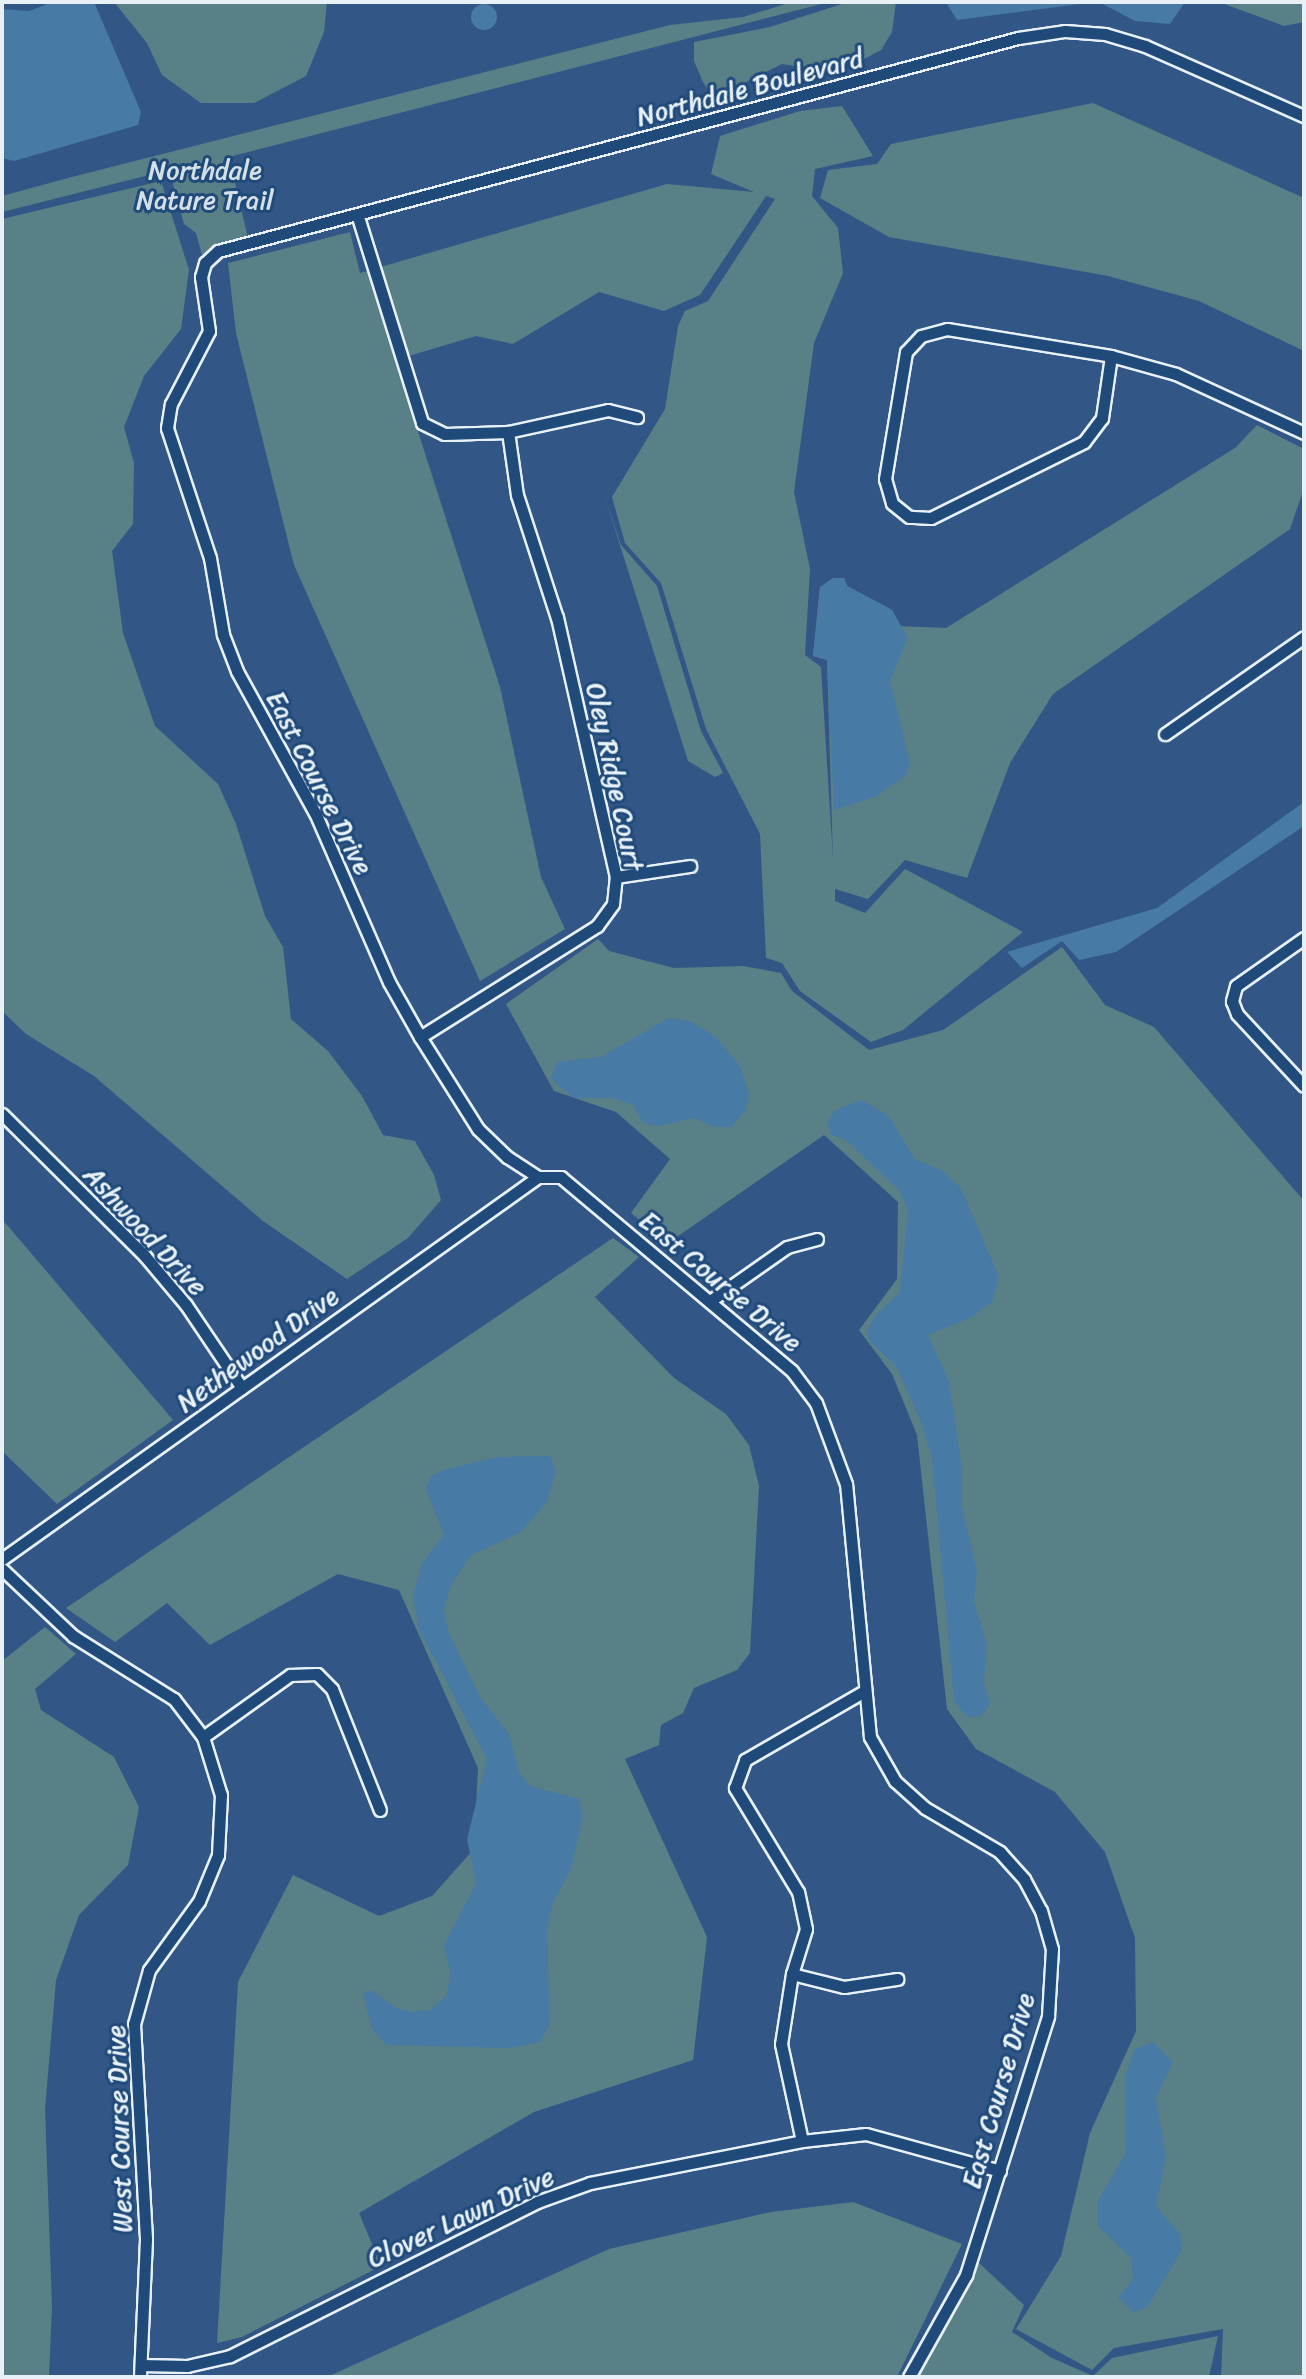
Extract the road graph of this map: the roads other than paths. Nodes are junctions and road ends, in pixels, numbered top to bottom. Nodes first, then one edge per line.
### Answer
1 (1304, 116) edge
2 (358, 217) junction
3 (205, 263) joint
4 (1111, 356) junction
5 (637, 417) dead end
6 (508, 432) junction
7 (1304, 433) edge
8 (1304, 637) edge
9 (1165, 734) dead end
10 (690, 866) dead end
11 (616, 877) junction
12 (1304, 938) edge
13 (420, 1037) junction
14 (1304, 1086) edge
15 (2, 1114) edge
16 (538, 1177) junction
17 (817, 1239) dead end
18 (710, 1301) junction
19 (242, 1388) junction
20 (2, 1559) edge
21 (2, 1569) edge
22 (863, 1692) junction
23 (203, 1737) junction
24 (380, 1810) dead end
25 (792, 1974) junction
26 (897, 1979) dead end
27 (802, 2141) junction
28 (1000, 2171) junction
29 (140, 2371) edge
30 (909, 2377) edge

1 - 2 street, Northdale Boulevard
2 - 3 street, Northdale Boulevard
2 - 6 street
3 - 13 street, East Course Drive
4 - 4 street
4 - 7 street
5 - 6 street
6 - 11 street, Oley Ridge Court
8 - 9 street
10 - 11 street
11 - 13 street, Oley Ridge Court
12 - 14 street
13 - 16 street, East Course Drive
15 - 19 street, Ashwood Drive
16 - 18 street, East Course Drive
16 - 19 street, Nethewood Drive
17 - 18 street
18 - 22 street, East Course Drive
19 - 20 street, Nethewood Drive
21 - 23 street, West Course Drive
22 - 25 street
22 - 28 street, East Course Drive
23 - 24 street
23 - 29 street, West Course Drive
25 - 26 street
25 - 27 street
27 - 28 street, Clover Lawn Drive
27 - 29 street, Clover Lawn Drive
28 - 30 street, East Course Drive

